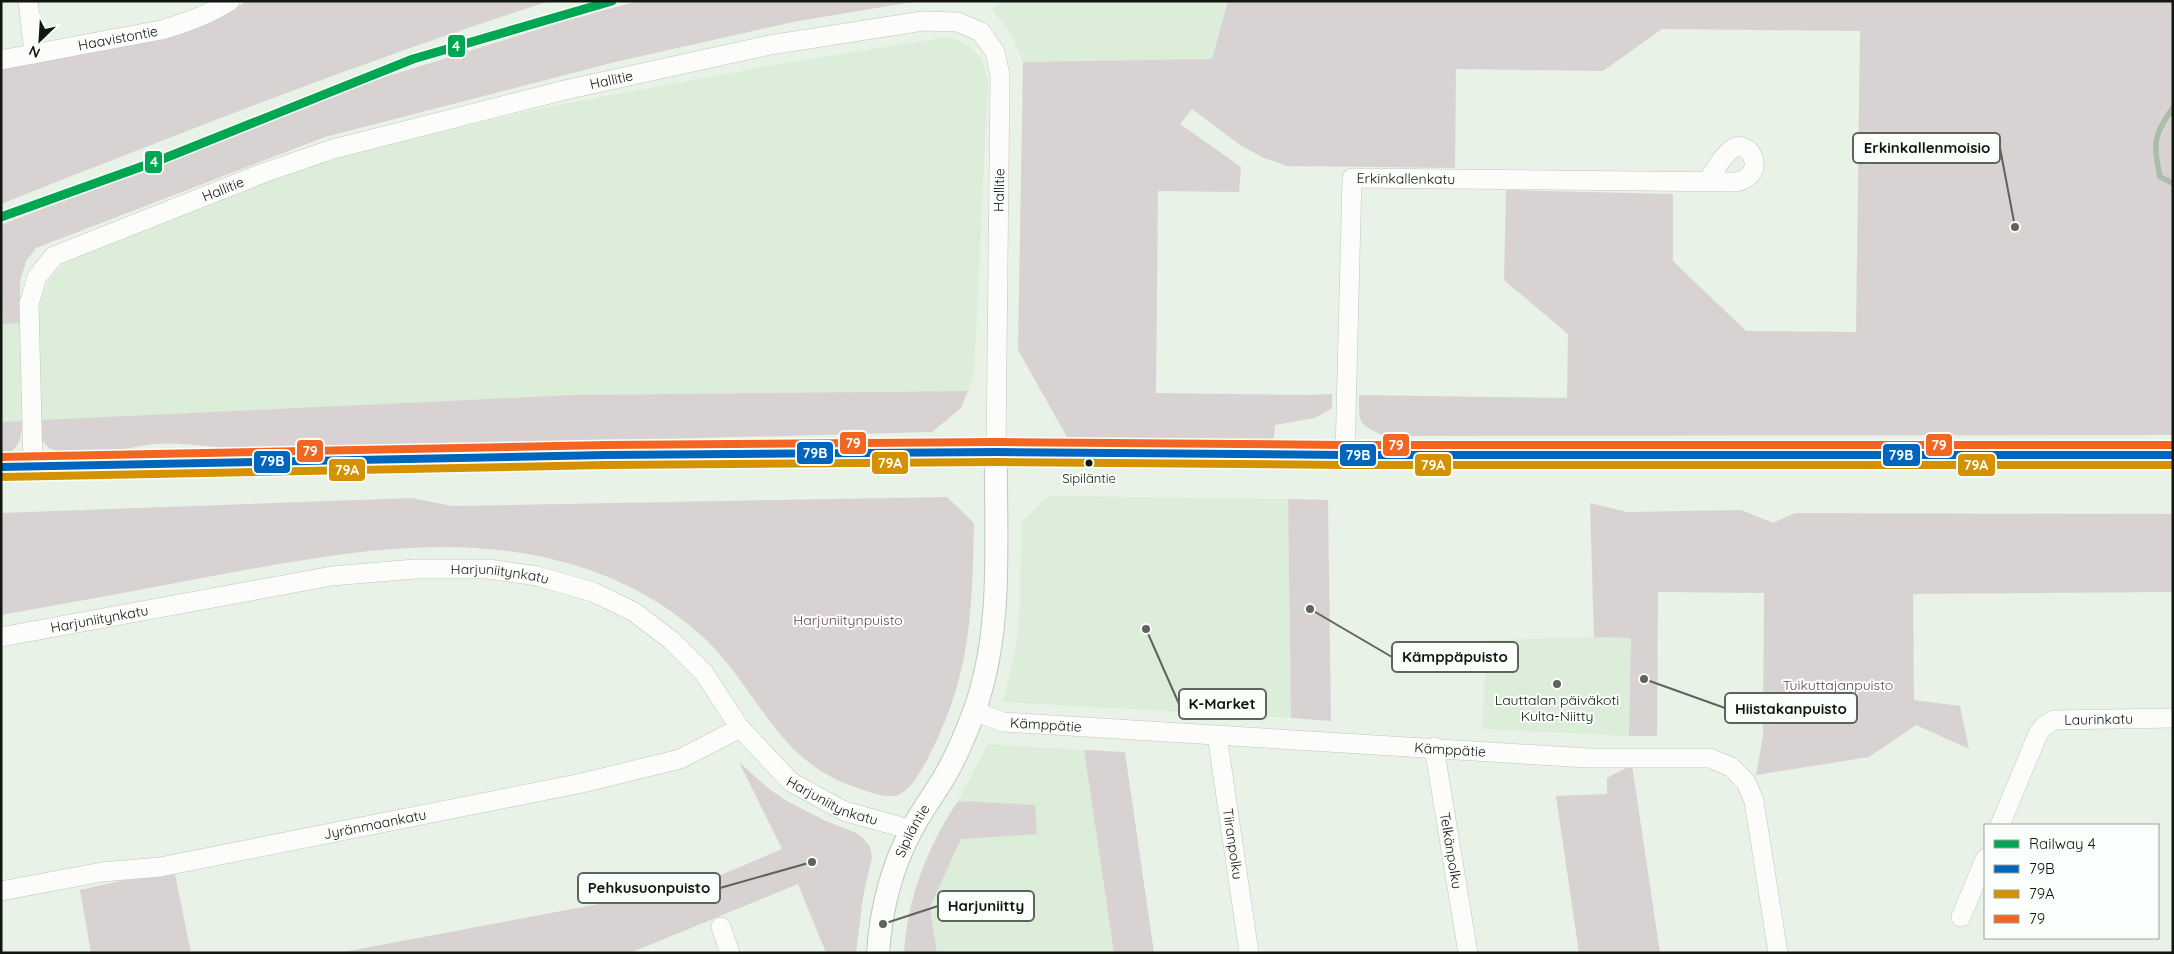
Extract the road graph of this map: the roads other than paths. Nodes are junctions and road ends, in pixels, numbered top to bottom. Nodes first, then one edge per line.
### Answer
1 (28, 1) edge
2 (230, 1) edge
3 (34, 54) junction
4 (1, 60) edge
5 (1706, 182) dead end
6 (996, 452) junction
7 (2173, 454) edge
8 (1345, 455) junction
9 (33, 465) junction
10 (1, 466) edge
11 (1, 637) edge
12 (974, 711) junction
13 (2173, 718) edge
14 (740, 728) junction
15 (1217, 735) junction
16 (1434, 747) junction
17 (2000, 824) edge
18 (912, 830) junction
19 (1984, 862) edge
20 (1, 891) edge
21 (1961, 917) dead end
22 (721, 927) dead end
23 (730, 953) edge
24 (878, 953) edge
25 (1249, 953) edge
26 (1468, 953) edge
27 (1778, 953) edge

1 - 3 street
2 - 3 street, Haavistontie
3 - 4 street, Haavistontie
5 - 8 street, Erkinkallenkatu
6 - 8 main road
6 - 9 main road
6 - 9 street, Hallitie
6 - 12 street, Sipiläntie
7 - 8 main road
9 - 10 main road
11 - 14 street, Harjuniitynkatu
12 - 15 street, Kämppätie
12 - 18 street, Sipiläntie
13 - 17 street, Laurinkatu
14 - 18 street, Harjuniitynkatu
14 - 20 street, Jyränmaankatu
15 - 16 street, Kämppätie
15 - 25 street, Tiiranpolku
16 - 26 street, Telkänpolku
16 - 27 street, Kämppätie
18 - 24 street, Sipiläntie
19 - 21 street
22 - 23 street

